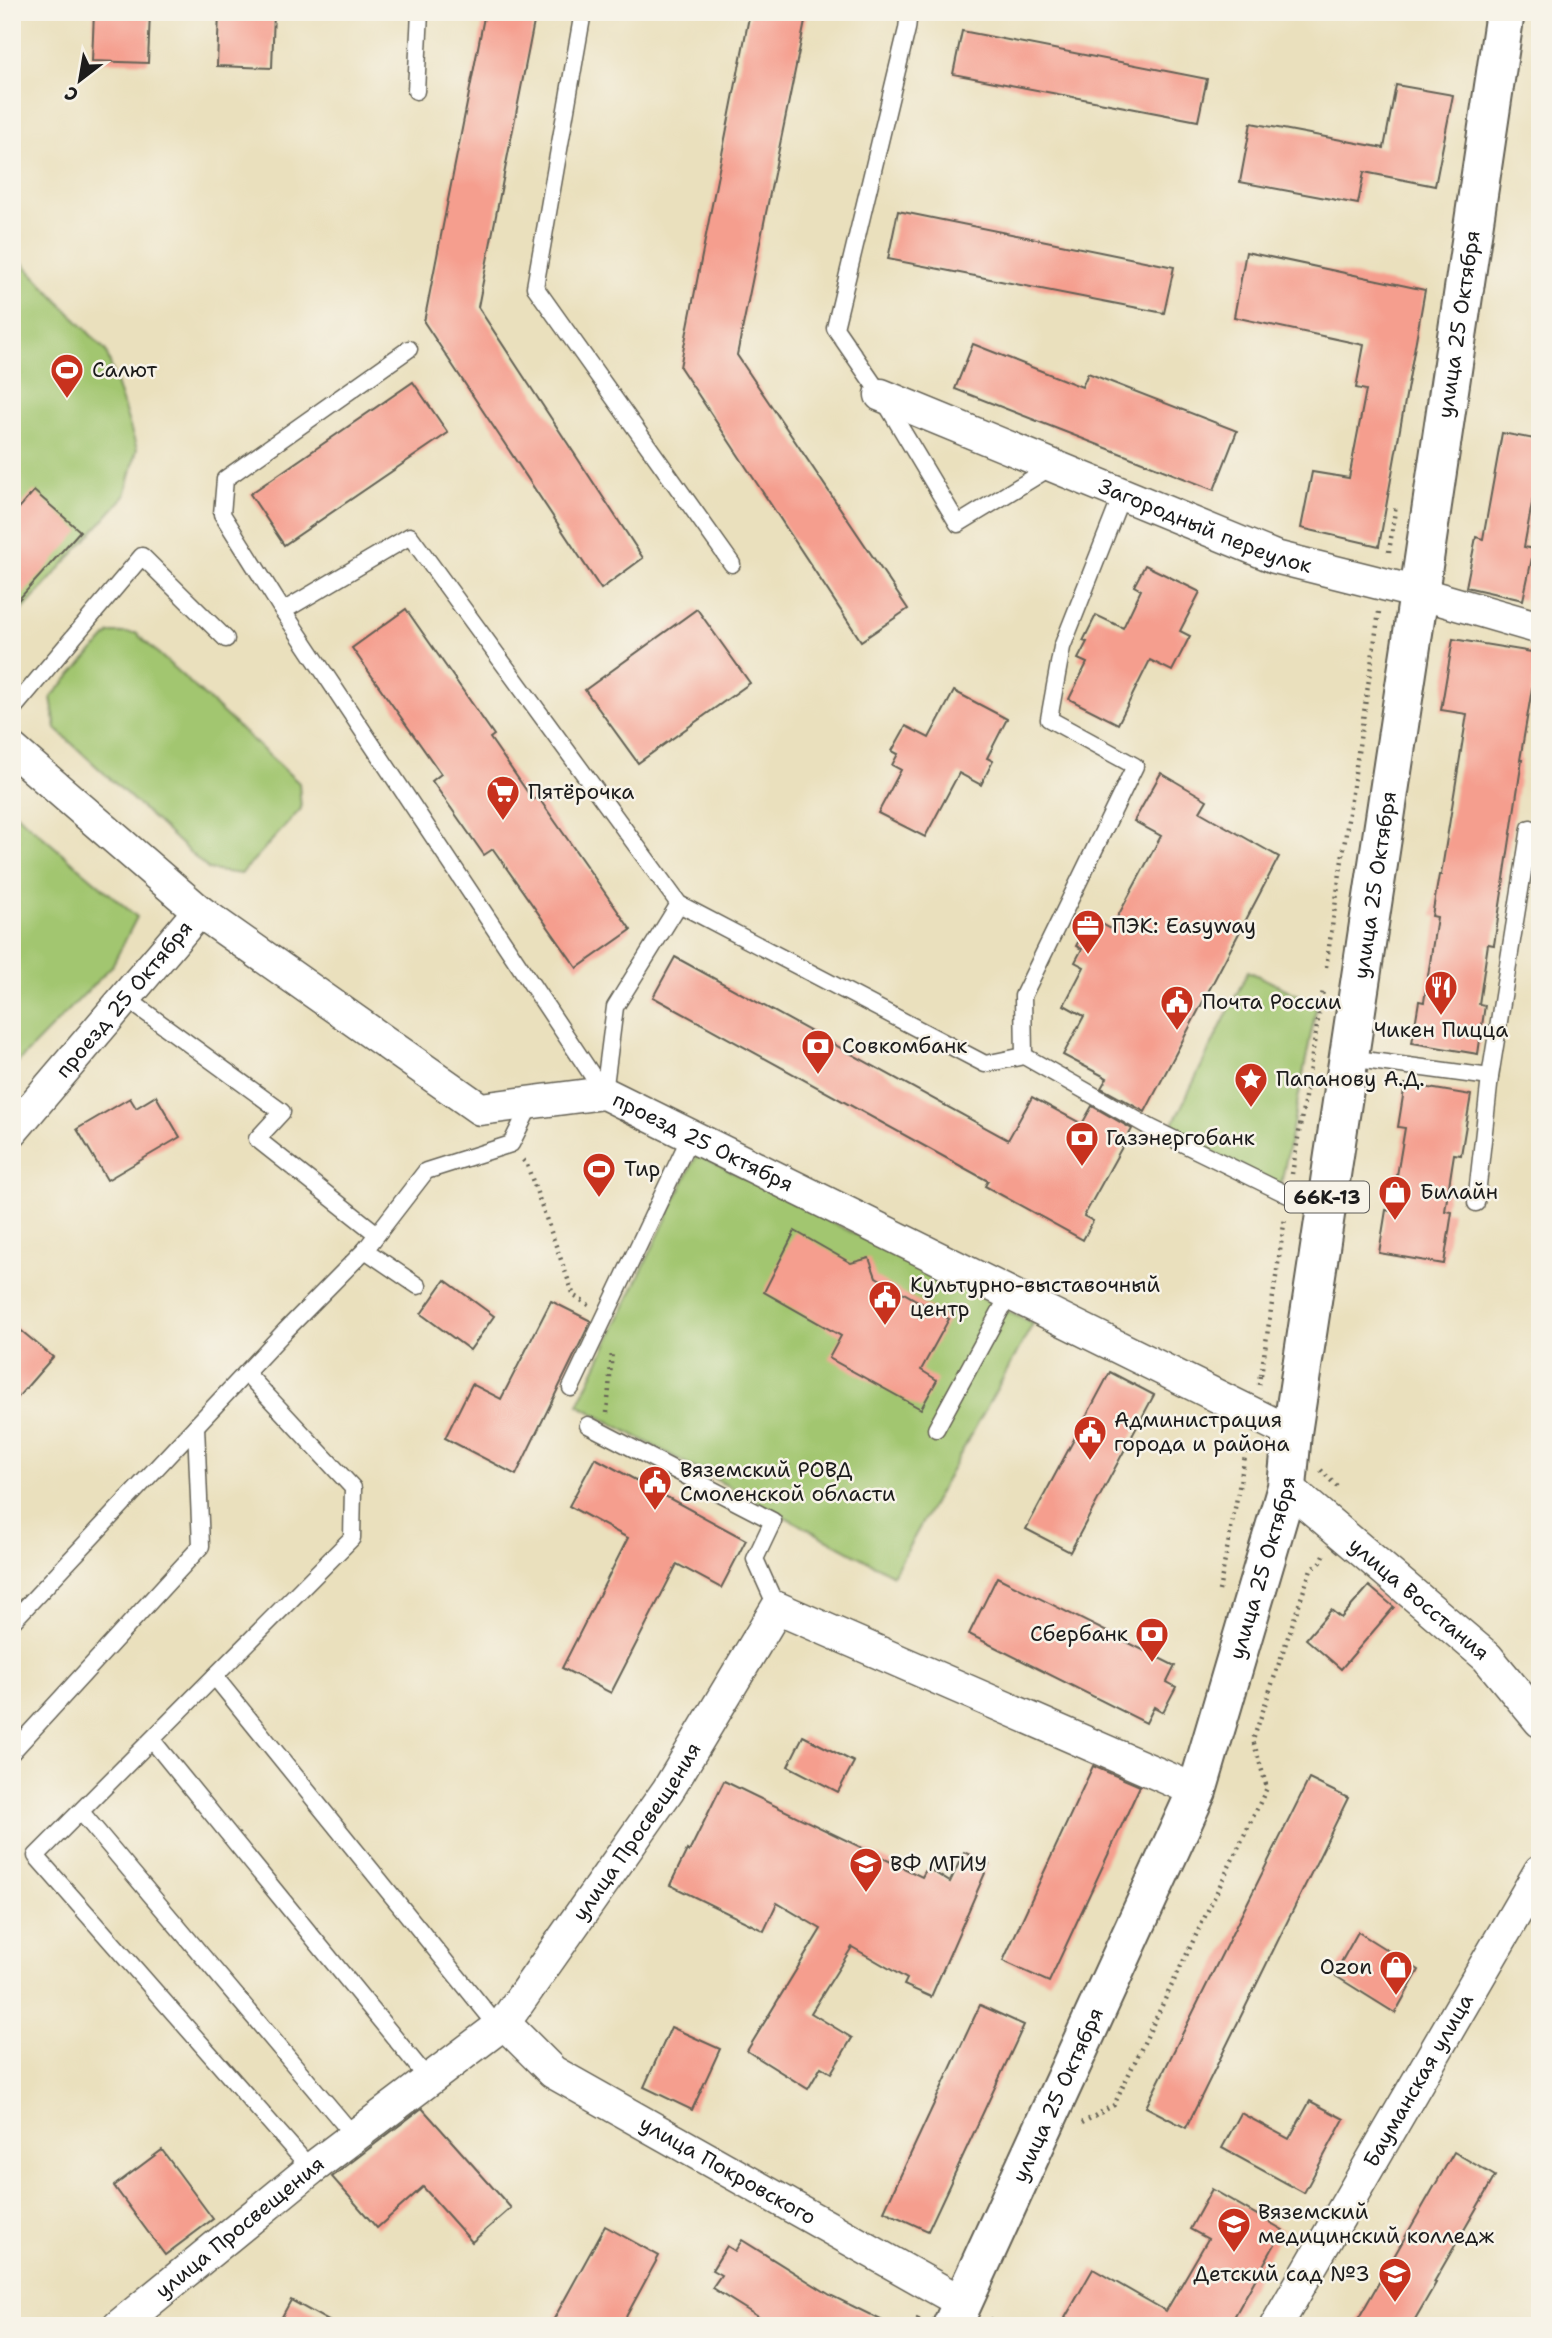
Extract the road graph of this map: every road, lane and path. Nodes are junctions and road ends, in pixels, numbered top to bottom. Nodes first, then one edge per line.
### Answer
1 (420, 12) edge
2 (583, 12) edge
3 (909, 12) edge
4 (1504, 12) edge
5 (416, 91) dead end
6 (409, 349) dead end
7 (881, 395) junction
8 (1053, 466) junction
9 (1122, 495) junction
10 (732, 564) dead end
11 (1419, 593) junction
12 (283, 611) junction
13 (1539, 622) edge
14 (226, 639) dead end
15 (12, 710) edge
16 (12, 748) edge
17 (1530, 828) dead end
18 (679, 904) junction
19 (199, 911) junction
20 (126, 998) junction
21 (1024, 1056) junction
22 (1349, 1058) junction
23 (1490, 1077) junction
24 (604, 1093) junction
25 (532, 1102) junction
26 (12, 1131) edge
27 (691, 1135) junction
28 (511, 1144) junction
29 (1476, 1203) dead end
30 (1325, 1213) junction
31 (377, 1234) junction
32 (365, 1250) junction
33 (418, 1286) dead end
34 (1010, 1293) junction
35 (606, 1315) junction
36 (246, 1373) junction
37 (1261, 1375) dead end
38 (571, 1388) dead end
39 (1253, 1413) junction
40 (587, 1425) dead end
41 (196, 1426) junction
42 (936, 1429) dead end
43 (1292, 1433) junction
44 (605, 1435) junction
45 (1302, 1476) junction
46 (1346, 1497) dead end
47 (1334, 1528) junction
48 (1218, 1600) dead end
49 (777, 1608) junction
50 (12, 1622) edge
51 (215, 1677) junction
52 (1540, 1721) edge
53 (152, 1740) junction
54 (12, 1752) edge
55 (1197, 1791) junction
56 (81, 1812) junction
57 (1540, 1871) edge
58 (501, 2026) junction
59 (429, 2080) junction
60 (1079, 2124) dead end
61 (355, 2136) junction
62 (311, 2169) junction
63 (976, 2314) edge
64 (119, 2326) edge
65 (1276, 2326) edge

1 - 5 lane
2 - 10 lane
3 - 7 lane
4 - 11 main road, улица 25 Октября / 66К-13
6 - 12 lane
7 - 8 street, Загородный переулок
7 - 8 lane
8 - 9 street, Загородный переулок
9 - 11 street, Загородный переулок
9 - 21 lane
11 - 13 street, Загородный переулок
11 - 22 main road, улица 25 Октября / 66К-13
12 - 18 lane
12 - 24 lane
14 - 15 lane
16 - 19 street
17 - 23 lane
18 - 21 lane
18 - 24 lane
19 - 20 street, проезд 25 Октября
19 - 25 street, проезд 25 Октября
20 - 26 street, проезд 25 Октября
20 - 31 lane
21 - 30 lane
22 - 23 lane
22 - 30 main road, улица 25 Октября / 66К-13
23 - 29 lane
24 - 25 street, проезд 25 Октября
24 - 27 street, проезд 25 Октября
25 - 28 lane
27 - 34 street, проезд 25 Октября
27 - 35 lane
28 - 31 lane
28 - 35 path
30 - 43 main road, улица 25 Октября / 66К-13
31 - 32 lane
32 - 33 lane
32 - 36 lane
34 - 39 street, проезд 25 Октября
34 - 42 lane
35 - 38 lane
35 - 44 path
36 - 41 lane
36 - 51 lane
37 - 39 path
39 - 43 street, проезд 25 Октября
39 - 48 path
40 - 44 lane
41 - 50 lane
41 - 54 lane
43 - 45 main road, улица 25 Октября / 66К-13
44 - 49 lane
45 - 46 path
45 - 47 street, улица Восстания
45 - 55 main road, улица 25 Октября / 66К-13
47 - 52 street, улица Восстания
47 - 60 path
49 - 55 street
49 - 58 street, улица Просвещения
51 - 53 lane
51 - 58 lane
53 - 56 lane
53 - 59 lane
55 - 63 main road, улица 25 Октября / 66К-13
56 - 61 lane
56 - 62 lane
57 - 65 street, Бауманская улица
58 - 59 street, улица Просвещения
58 - 63 street, улица Покровского
59 - 61 street, улица Просвещения
61 - 62 street, улица Просвещения
62 - 64 street, улица Просвещения

